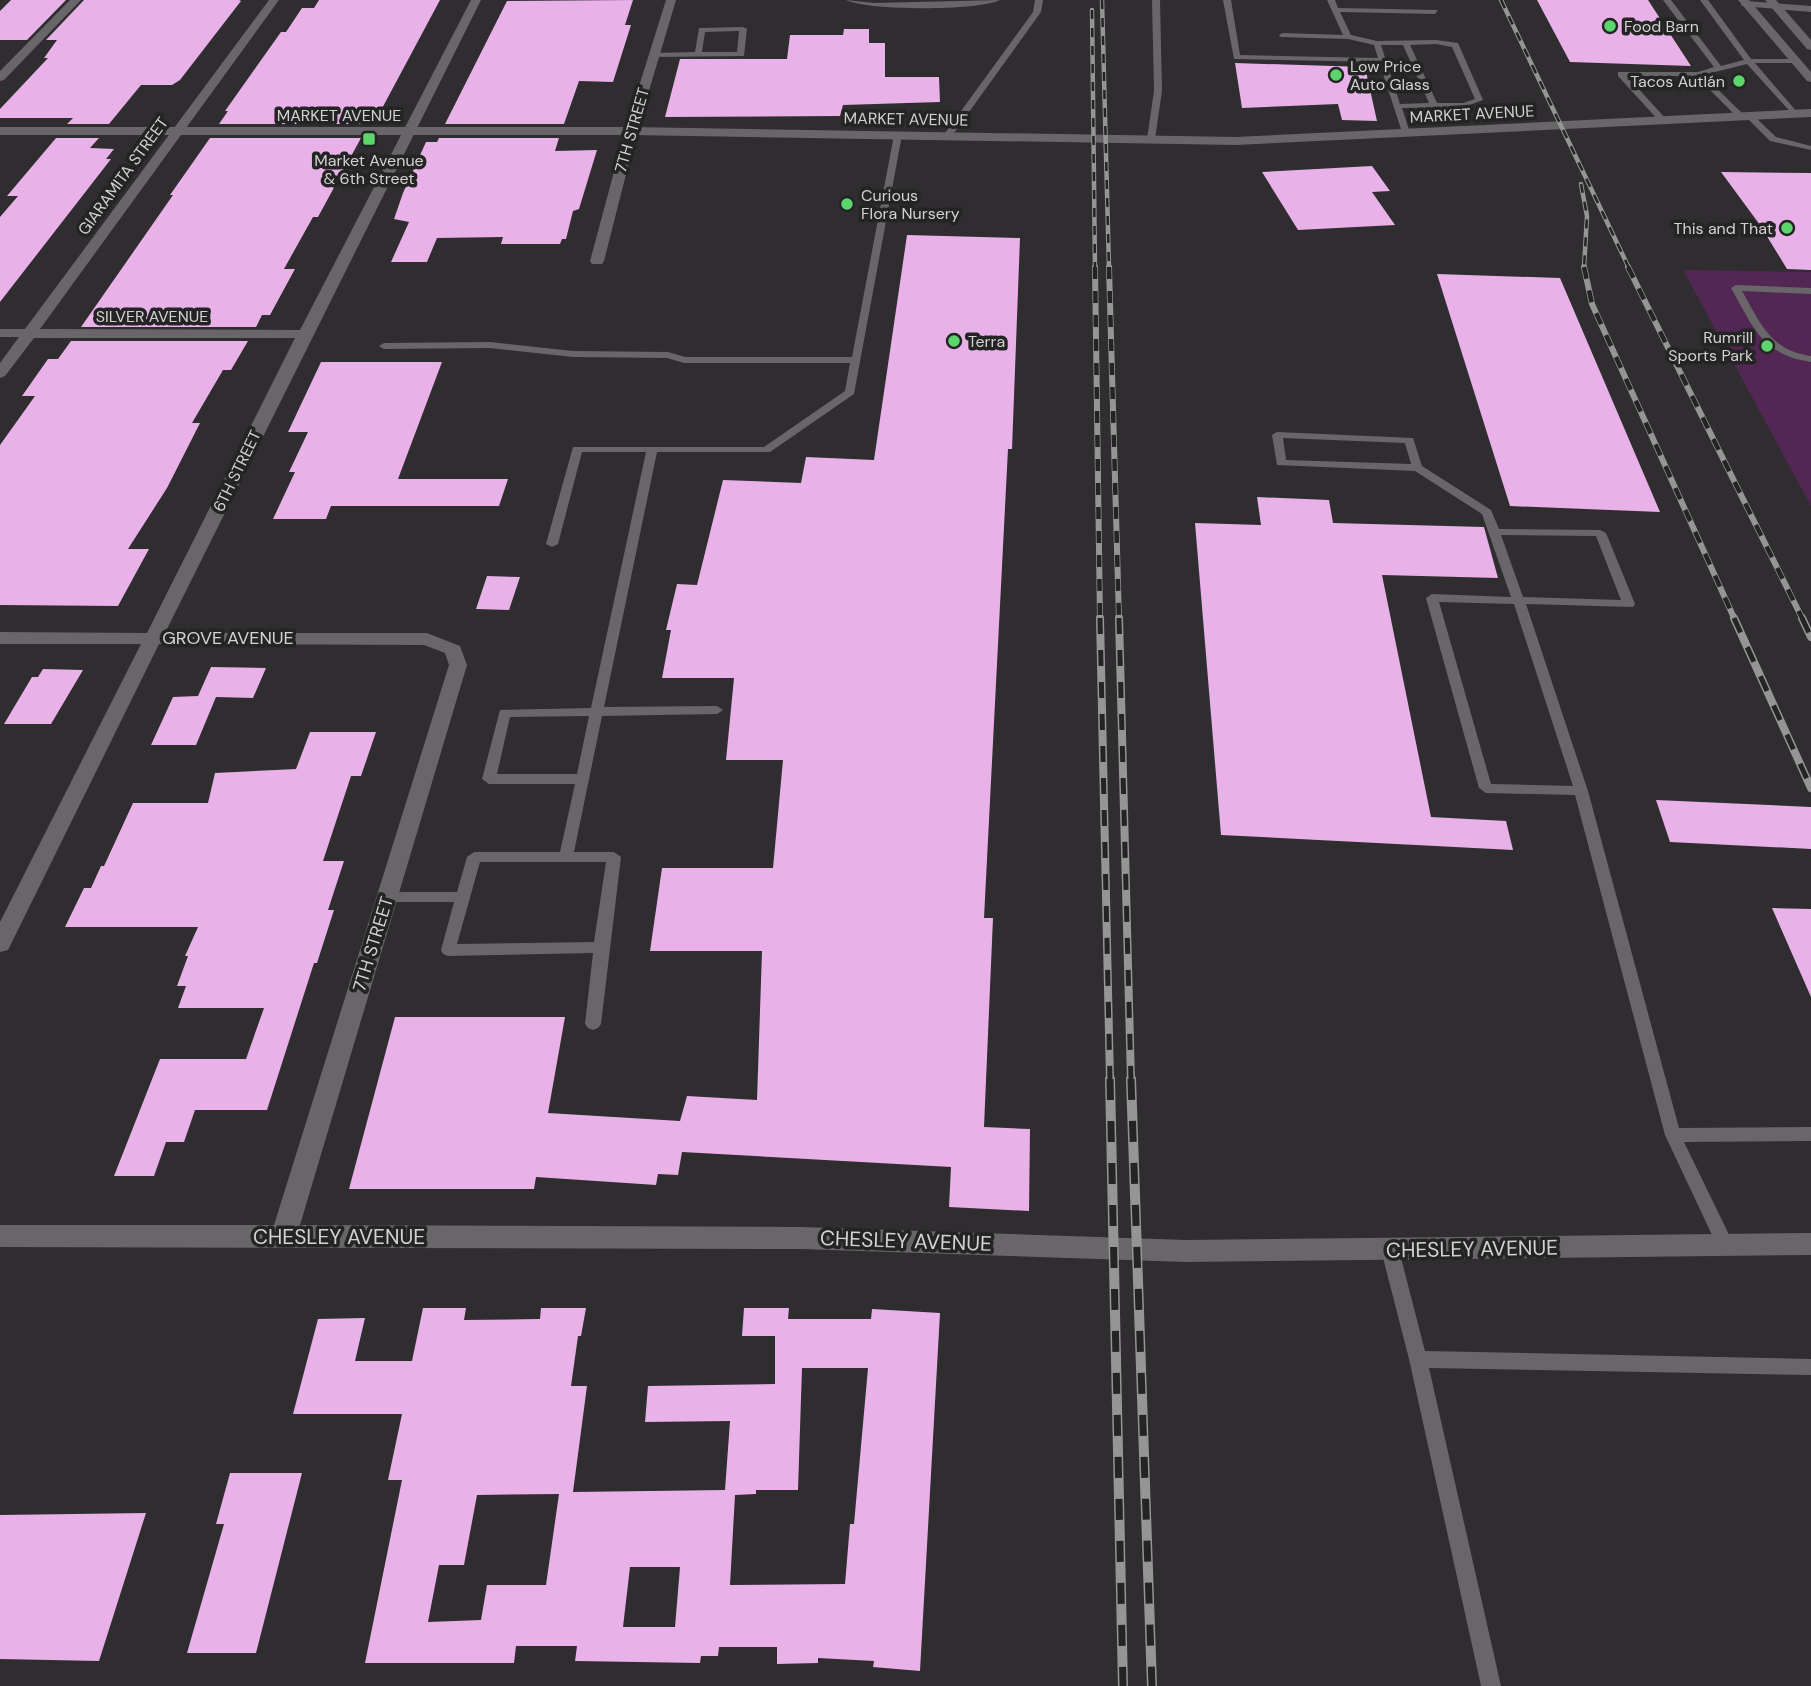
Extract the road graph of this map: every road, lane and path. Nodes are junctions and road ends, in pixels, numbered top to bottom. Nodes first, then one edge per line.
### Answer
1 (76, 0) edge
2 (274, 0) edge
3 (475, 0) edge
4 (671, 0) edge
5 (850, 0) edge
6 (996, 0) edge
7 (1039, 0) edge
8 (1156, 0) edge
9 (1227, 0) edge
10 (1331, 0) edge
11 (1667, 0) edge
12 (1704, 0) edge
13 (1744, 2) edge
14 (1773, 3) edge
15 (1811, 9) edge
16 (1336, 10) junction
17 (1435, 12) dead end
18 (1283, 35) dead end
19 (1348, 37) junction
20 (1405, 41) junction
21 (1377, 43) junction
22 (1811, 47) edge
23 (698, 54) junction
24 (654, 55) junction
25 (1382, 60) junction
26 (1749, 61) junction
27 (1796, 61) junction
28 (1718, 67) junction
29 (1698, 74) junction
30 (0, 78) edge
31 (1811, 79) edge
32 (1434, 105) junction
33 (1397, 106) junction
34 (1811, 113) edge
35 (1794, 114) junction
36 (1745, 116) junction
37 (1662, 119) junction
38 (0, 131) edge
39 (178, 131) junction
40 (408, 131) junction
41 (631, 131) junction
42 (1406, 133) junction
43 (898, 135) junction
44 (948, 135) junction
45 (1151, 139) junction
46 (1811, 148) edge
47 (597, 261) dead end
48 (1811, 290) edge
49 (0, 333) edge
50 (30, 333) junction
51 (304, 334) junction
52 (384, 346) dead end
53 (1811, 359) edge
54 (856, 360) junction
55 (0, 373) edge
56 (652, 449) junction
57 (1417, 467) junction
58 (1494, 532) junction
59 (552, 544) dead end
60 (1520, 603) junction
61 (0, 638) edge
62 (155, 638) junction
63 (453, 650) joint
64 (717, 710) dead end
65 (597, 712) junction
66 (582, 779) junction
67 (1581, 790) junction
68 (566, 857) junction
69 (387, 897) junction
70 (463, 897) junction
71 (0, 944) edge
72 (601, 947) junction
73 (593, 1024) dead end
74 (1811, 1134) edge
75 (1673, 1135) junction
76 (0, 1236) edge
77 (284, 1238) junction
78 (1811, 1244) edge
79 (1726, 1247) junction
80 (1390, 1250) junction
81 (1418, 1359) junction
82 (1811, 1367) edge
83 (1491, 1686) edge

1 - 30 street
2 - 39 street, GIARAMITA STREET
3 - 40 street, 6TH STREET
4 - 24 street, 7TH STREET
5 - 6 lane
7 - 44 lane
8 - 45 lane
9 - 25 lane
10 - 16 lane
11 - 28 lane
12 - 26 lane
13 - 14 street
13 - 27 street
14 - 15 street
14 - 22 street
16 - 17 lane
16 - 19 lane
18 - 19 lane
19 - 21 lane
20 - 21 lane
20 - 32 lane
20 - 32 lane
21 - 25 lane
23 - 23 lane
23 - 24 lane
24 - 41 street, 7TH STREET
25 - 33 lane
26 - 27 lane
26 - 28 lane
26 - 35 lane
27 - 31 street
28 - 29 lane
29 - 36 lane
29 - 37 lane
32 - 33 lane
33 - 42 lane
34 - 35 street, MARKET AVENUE
35 - 36 street, MARKET AVENUE
36 - 37 street, MARKET AVENUE
36 - 46 lane
37 - 42 street, MARKET AVENUE
38 - 39 street, MARKET AVENUE
39 - 40 street, MARKET AVENUE
39 - 50 street, GIARAMITA STREET
40 - 41 street, MARKET AVENUE
40 - 51 street, 6TH STREET
41 - 43 street, MARKET AVENUE
41 - 47 street, 7TH STREET
42 - 45 street, MARKET AVENUE
43 - 44 street, MARKET AVENUE
43 - 54 lane
44 - 45 street, MARKET AVENUE
48 - 53 lane
49 - 50 street, SILVER AVENUE
50 - 51 street, SILVER AVENUE
50 - 55 street, GIARAMITA STREET
51 - 62 street, 6TH STREET
52 - 54 lane
54 - 56 lane
56 - 59 lane
56 - 65 lane
57 - 57 lane
57 - 58 lane
58 - 60 lane
58 - 60 lane
60 - 67 lane
60 - 67 lane
61 - 62 street, GROVE AVENUE
62 - 63 street, GROVE AVENUE
62 - 71 street, 6TH STREET
63 - 69 street, 7TH STREET
64 - 65 lane
65 - 66 lane
65 - 66 lane
66 - 68 lane
67 - 75 lane
68 - 70 lane
68 - 72 lane
69 - 70 lane
69 - 77 street, 7TH STREET
70 - 72 lane
72 - 73 lane
74 - 75 lane
75 - 79 lane
76 - 77 street, CHESLEY AVENUE
77 - 80 street, CHESLEY AVENUE
78 - 79 street, CHESLEY AVENUE
79 - 80 street, CHESLEY AVENUE
80 - 81 lane
81 - 82 lane
81 - 83 lane

